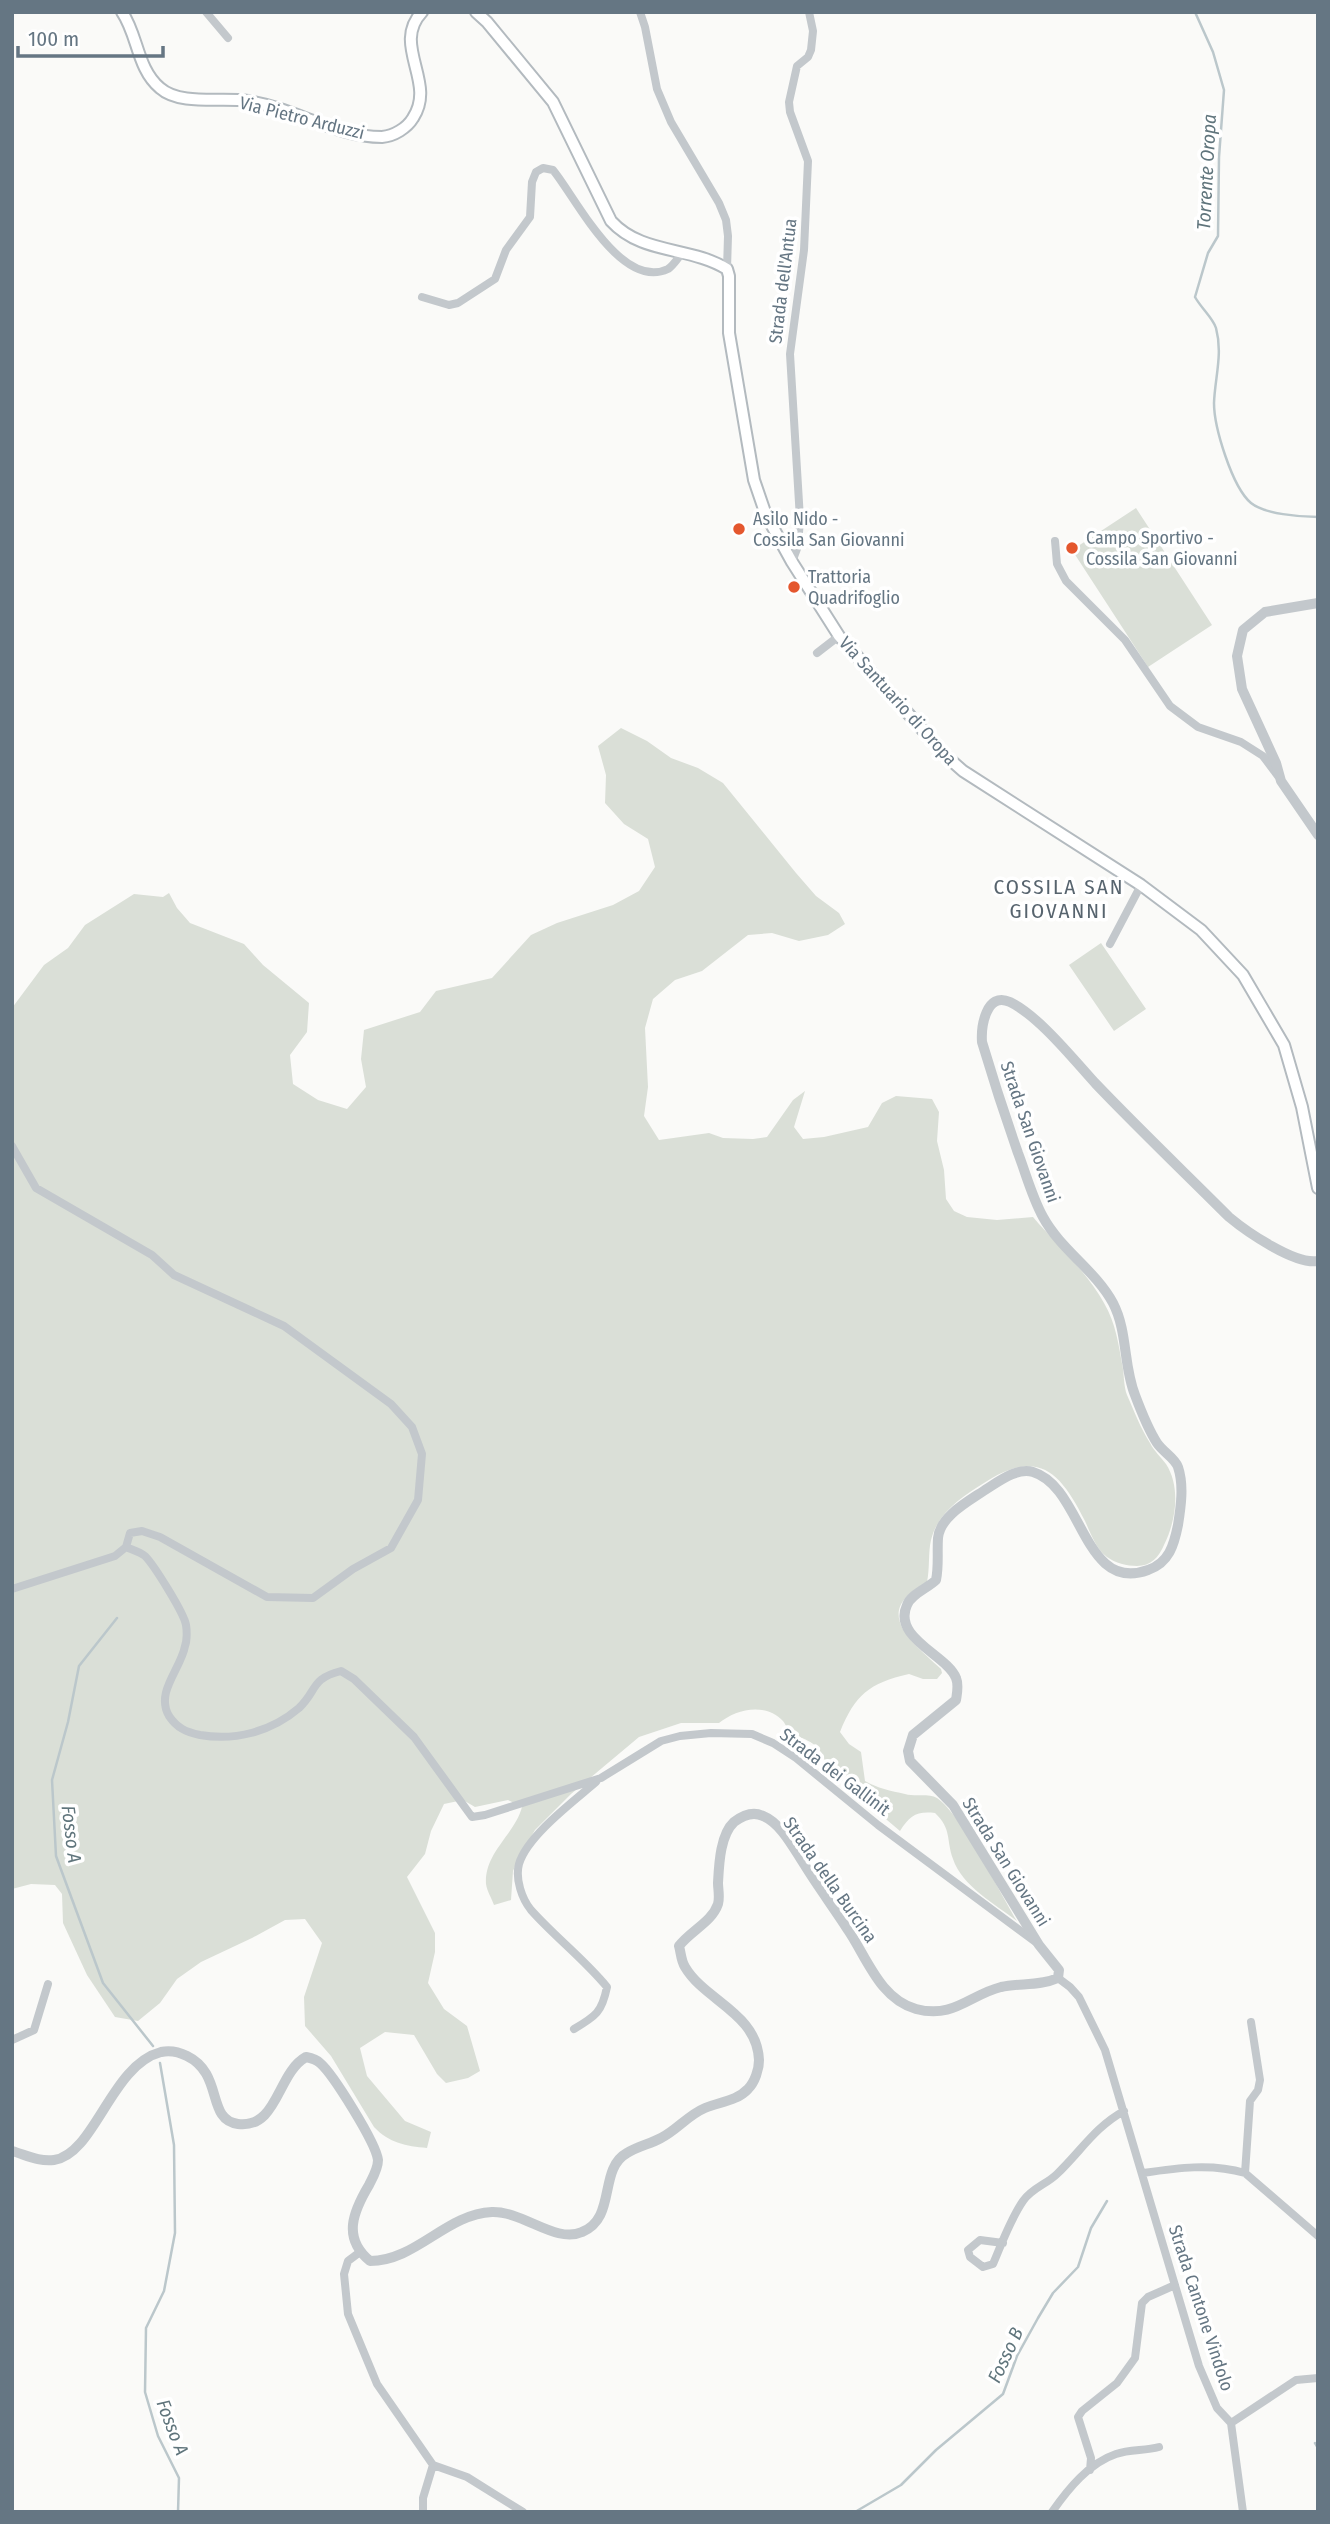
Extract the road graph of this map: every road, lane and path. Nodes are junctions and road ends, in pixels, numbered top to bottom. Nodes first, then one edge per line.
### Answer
1 (122, 12) edge
2 (205, 12) edge
3 (422, 12) edge
4 (476, 12) edge
5 (640, 12) edge
6 (809, 12) edge
7 (228, 38) dead end
8 (682, 253) junction
9 (727, 269) junction
10 (422, 297) dead end
11 (1055, 541) dead end
12 (792, 562) junction
13 (1318, 603) edge
14 (839, 636) junction
15 (817, 653) dead end
16 (1281, 781) junction
17 (1318, 835) edge
18 (1141, 885) junction
19 (1110, 944) dead end
20 (12, 1146) edge
21 (1318, 1188) edge
22 (1318, 1261) edge
23 (127, 1547) junction
24 (12, 1589) edge
25 (601, 1778) junction
26 (1040, 1945) junction
27 (1058, 1978) junction
28 (48, 1984) dead end
29 (1251, 2022) dead end
30 (575, 2029) dead end
31 (12, 2040) edge
32 (1124, 2111) junction
33 (12, 2151) edge
34 (1143, 2172) junction
35 (1245, 2174) junction
36 (1318, 2236) edge
37 (1003, 2243) dead end
38 (360, 2252) junction
39 (1175, 2285) junction
40 (1318, 2378) edge
41 (1231, 2423) junction
42 (1159, 2447) dead end
43 (433, 2465) junction
44 (1090, 2470) junction
45 (423, 2512) edge
46 (523, 2512) edge
47 (1052, 2512) edge
48 (1243, 2512) edge

1 - 3 main road, Via Pietro Arduzzi
2 - 7 street
4 - 8 main road
5 - 9 street, Via Santuario di Oropa
6 - 12 street, Strada dell'Antua
8 - 9 main road
8 - 10 street
9 - 12 main road, Via Santuario di Oropa
11 - 16 street
12 - 14 main road, Via Santuario di Oropa
13 - 16 street
14 - 15 street
14 - 18 main road, Via Santuario di Oropa
16 - 17 street
18 - 19 street
18 - 21 main road, Via Santuario di Oropa
20 - 23 street
22 - 26 street, Strada San Giovanni
23 - 24 street
23 - 25 street, Strada dei Gallinit
25 - 26 street, Strada dei Gallinit
25 - 30 street
26 - 27 street, Strada San Giovanni
27 - 32 street, Strada Cantone Vindolo
27 - 38 street, Strada della Burcina
28 - 31 street
29 - 35 street
32 - 34 street, Strada Cantone Vindolo
32 - 37 street
33 - 38 street
34 - 35 street
34 - 39 street, Strada Cantone Vindolo
35 - 36 street
38 - 43 street
39 - 41 street, Strada Cantone Vindolo
39 - 44 street
40 - 41 street
41 - 48 street, Strada Cantone Vindolo
42 - 44 street
43 - 45 street
43 - 46 street
44 - 47 street

